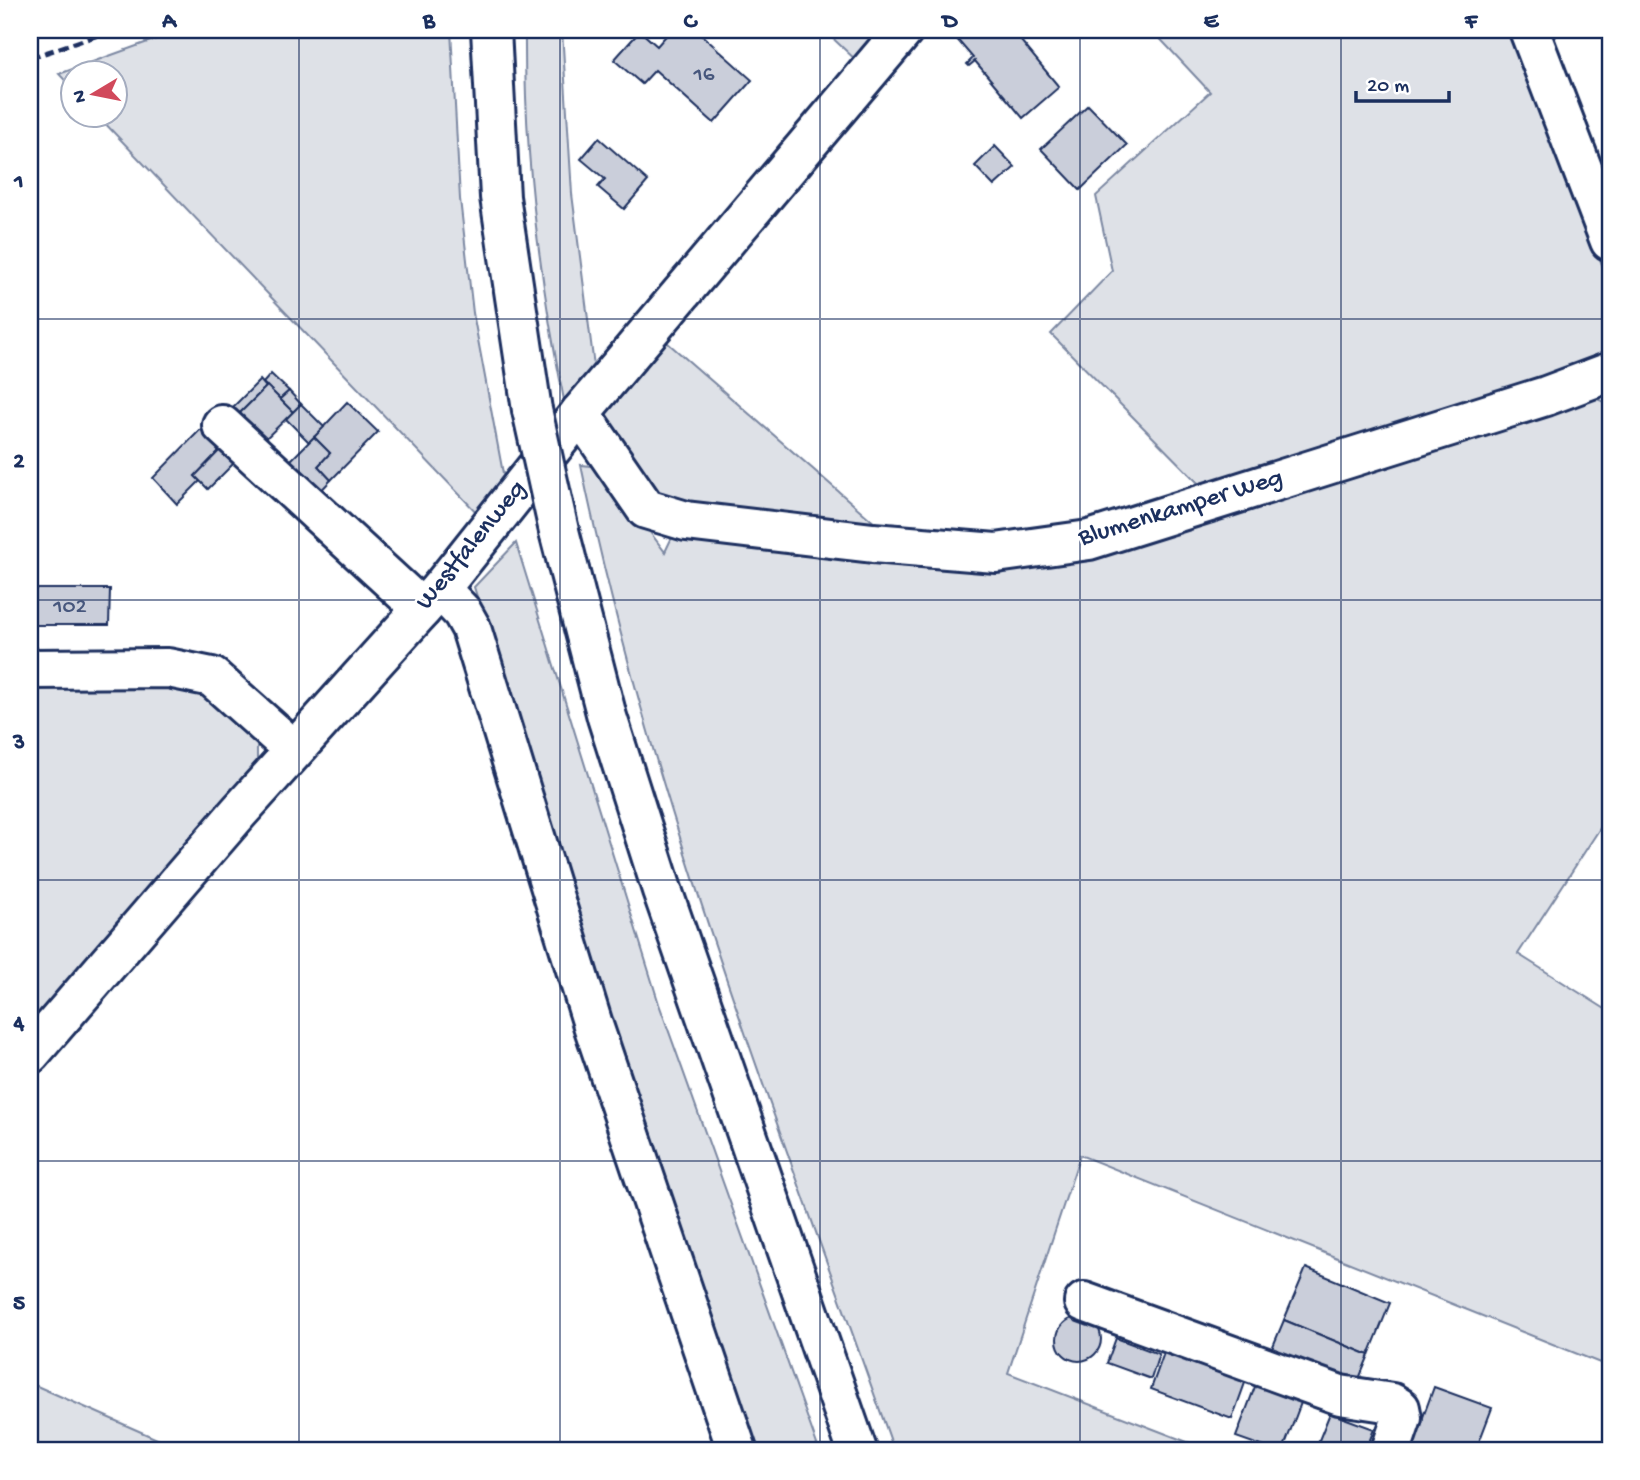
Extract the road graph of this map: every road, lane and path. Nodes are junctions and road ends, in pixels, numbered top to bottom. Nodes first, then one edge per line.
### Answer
1 (491, 30) edge
2 (904, 30) edge
3 (1529, 30) edge
4 (1610, 241) edge
5 (1610, 372) edge
6 (580, 413) junction
7 (222, 425) dead end
8 (431, 599) junction
9 (30, 669) edge
10 (294, 750) junction
11 (30, 1054) edge
12 (1084, 1302) dead end
13 (737, 1450) edge
14 (857, 1450) edge
15 (1391, 1450) edge

1 - 14 street, bridge
2 - 6 street, Westfalenweg
3 - 4 street
5 - 6 street, Blumenkamper Weg
6 - 8 street, Westfalenweg
7 - 8 street
8 - 10 street, Westfalenweg
8 - 13 street
9 - 10 street
10 - 11 street, Westfalenweg
12 - 15 street

